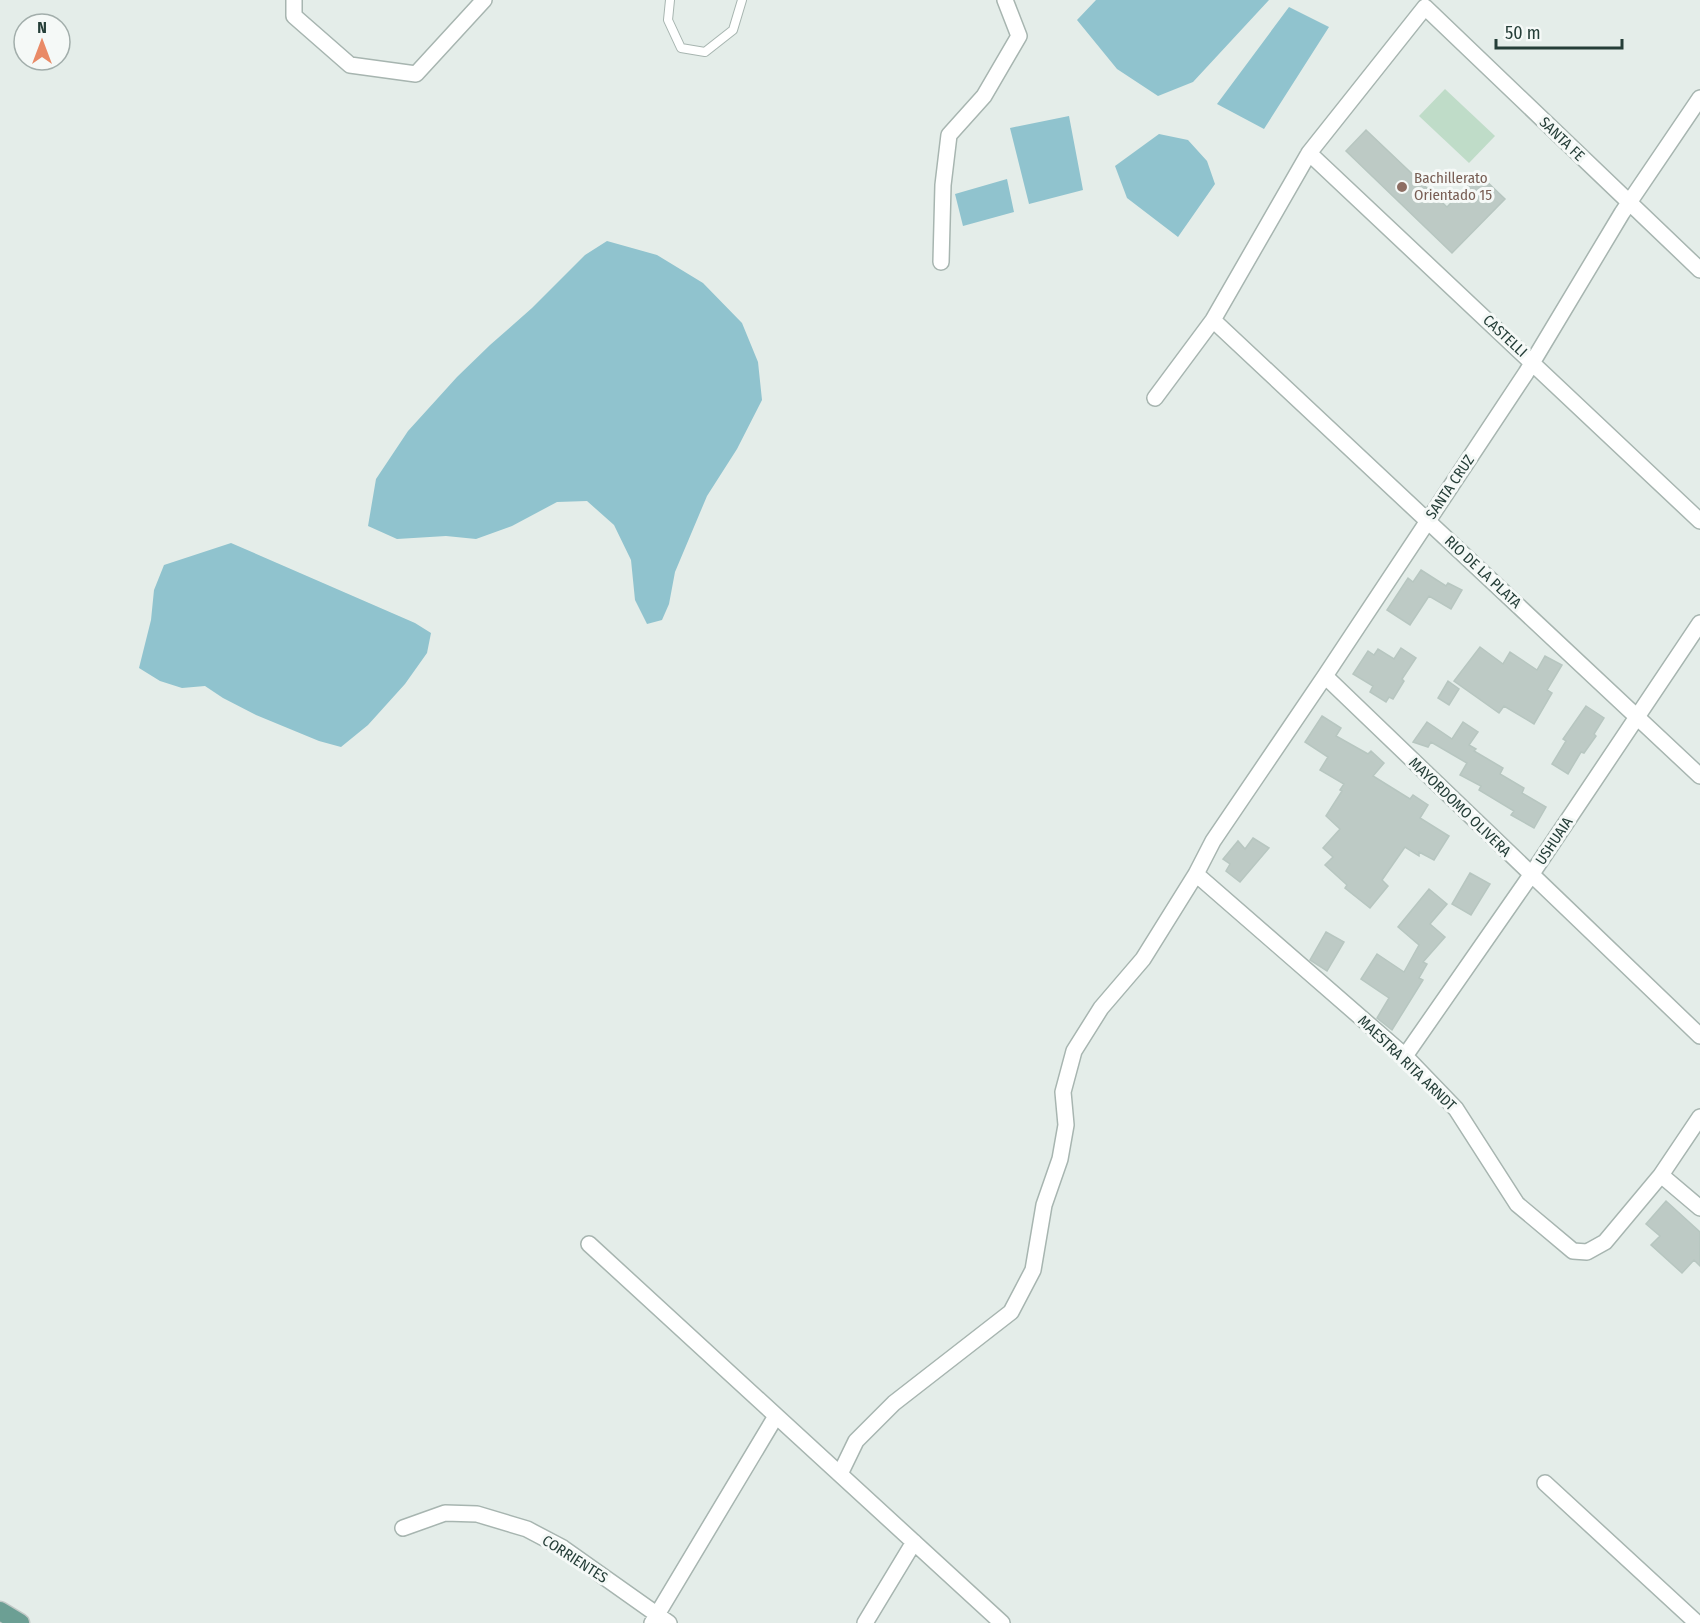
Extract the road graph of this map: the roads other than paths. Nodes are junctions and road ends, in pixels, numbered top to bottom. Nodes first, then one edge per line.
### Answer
1 (294, 0) edge
2 (484, 0) edge
3 (670, 0) edge
4 (742, 0) edge
5 (1005, 0) edge
6 (1700, 98) edge
7 (1309, 153) junction
8 (1629, 203) junction
9 (941, 262) dead end
10 (1700, 270) edge
11 (1213, 320) junction
12 (1532, 362) junction
13 (1155, 398) dead end
14 (1428, 520) junction
15 (1700, 521) edge
16 (1700, 623) edge
17 (1325, 676) junction
18 (1637, 718) junction
19 (1700, 776) edge
20 (1196, 874) junction
21 (1531, 875) junction
22 (1700, 1036) edge
23 (1405, 1056) junction
24 (1700, 1117) edge
25 (1661, 1175) junction
26 (1700, 1208) edge
27 (589, 1244) dead end
28 (776, 1416) junction
29 (840, 1474) junction
30 (1545, 1483) dead end
31 (403, 1528) dead end
32 (914, 1542) junction
33 (0, 1611) edge
34 (660, 1620) edge
35 (20, 1623) edge
36 (865, 1623) edge
37 (1002, 1623) edge
38 (1697, 1623) edge

1 - 2 street
3 - 4 lane
5 - 9 street
6 - 8 street, SANTA CRUZ
7 - 8 street, SANTA FE
7 - 11 street
7 - 12 street, CASTELLI
8 - 10 street, SANTA FE
8 - 12 street, SANTA CRUZ
11 - 13 street
11 - 14 street, RIO DE LA PLATA
12 - 14 street, SANTA CRUZ
12 - 15 street, CASTELLI
14 - 17 street, SANTA CRUZ
14 - 18 street, RIO DE LA PLATA
16 - 18 street, USHUAIA
17 - 20 street, SANTA CRUZ
17 - 21 street, MAYORDOMO OLIVERA
18 - 19 street, RIO DE LA PLATA
18 - 21 street, USHUAIA
20 - 23 street, MAESTRA RITA ARNDT
20 - 29 street, SANTA CRUZ
21 - 22 street, MAYORDOMO OLIVERA
21 - 23 street, USHUAIA
23 - 25 street, MAESTRA RITA ARNDT
24 - 25 street, MAESTRA RITA ARNDT
25 - 26 street
27 - 28 street
28 - 29 street
28 - 34 street
29 - 32 street
30 - 38 street
31 - 34 street, CORRIENTES
32 - 36 street
32 - 37 street
33 - 35 main road

